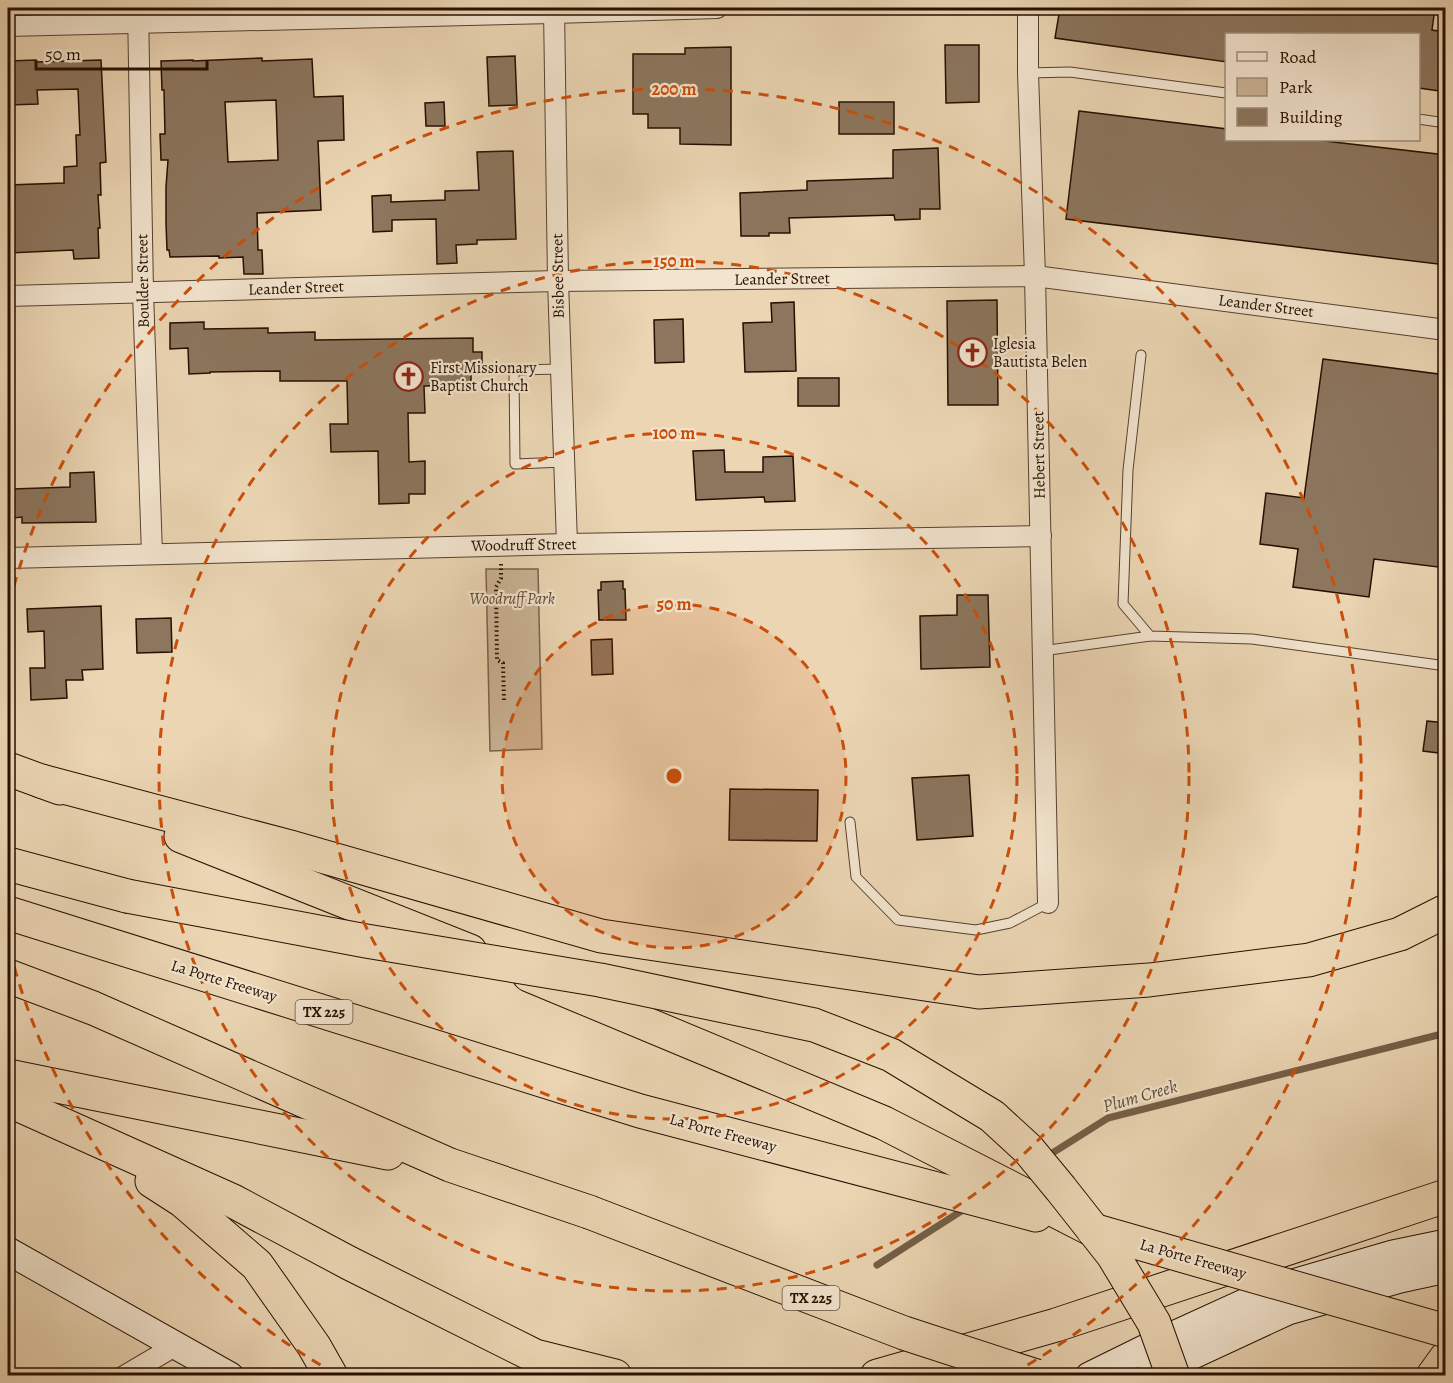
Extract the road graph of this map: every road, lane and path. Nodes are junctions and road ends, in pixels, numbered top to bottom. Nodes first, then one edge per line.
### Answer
1 (717, 8) edge
2 (1028, 8) edge
3 (554, 10) edge
4 (139, 15) edge
5 (8, 26) edge
6 (1028, 73) junction
7 (1225, 93) edge
8 (1420, 119) edge
9 (1446, 123) edge
10 (1035, 276) junction
11 (558, 281) junction
12 (143, 292) junction
13 (8, 296) edge
14 (1446, 330) edge
15 (1141, 355) dead end
16 (561, 369) junction
17 (564, 462) junction
18 (1041, 536) junction
19 (567, 544) junction
20 (500, 545) junction
21 (153, 554) junction
22 (8, 558) edge
23 (1150, 636) junction
24 (1042, 651) junction
25 (1446, 666) edge
26 (504, 701) dead end
27 (8, 769) edge
28 (41, 781) junction
29 (850, 822) dead end
30 (8, 864) edge
31 (1048, 903) joint
32 (1446, 911) edge
33 (8, 913) edge
34 (8, 976) edge
35 (8, 1076) edge
36 (8, 1100) edge
37 (66, 1127) junction
38 (450, 1165) junction
39 (1446, 1196) edge
40 (1093, 1230) junction
41 (1446, 1243) edge
42 (8, 1251) edge
43 (1396, 1266) junction
44 (1446, 1269) edge
45 (1056, 1325) junction
46 (1446, 1331) edge
47 (175, 1346) junction
48 (1446, 1358) edge
49 (124, 1376) edge
50 (230, 1376) edge
51 (331, 1376) edge
52 (615, 1376) edge
53 (877, 1376) edge
54 (935, 1376) edge
55 (1036, 1376) edge
56 (1089, 1376) edge
57 (1148, 1376) edge
58 (1173, 1376) edge
59 (1433, 1376) edge

1 - 3 street
2 - 6 street, Hebert Street
3 - 4 street
3 - 11 street, Bisbee Street
4 - 5 street
4 - 12 street, Boulder Street
6 - 7 lane
6 - 10 street, Hebert Street
8 - 9 lane
10 - 11 street, Leander Street
10 - 14 street, Leander Street
10 - 18 street, Hebert Street
11 - 12 street, Leander Street
11 - 16 street, Bisbee Street
12 - 13 street, Leander Street
12 - 21 street, Boulder Street
15 - 23 lane
16 - 17 street, Bisbee Street
16 - 17 lane
17 - 19 street, Bisbee Street
18 - 19 street, Woodruff Street
18 - 24 street, Hebert Street
19 - 20 street, Woodruff Street
20 - 21 street, Woodruff Street
20 - 26 path
21 - 22 street, Woodruff Street
23 - 24 lane
23 - 25 lane
24 - 31 street, Hebert Street
27 - 28 highway
28 - 32 highway
28 - 40 highway
29 - 31 lane
30 - 58 highway, bridge
33 - 40 highway, La Porte Freeway / TX 225
34 - 38 highway, TX 225
35 - 38 highway
36 - 37 highway
37 - 51 highway
37 - 52 highway
38 - 55 highway, TX 225, bridge
39 - 45 highway
40 - 46 highway, La Porte Freeway / TX 225, bridge
41 - 43 main road
42 - 47 main road
43 - 44 main road
43 - 56 main road
43 - 57 main road
45 - 53 highway
45 - 54 highway
47 - 49 street
47 - 50 main road
48 - 59 highway

